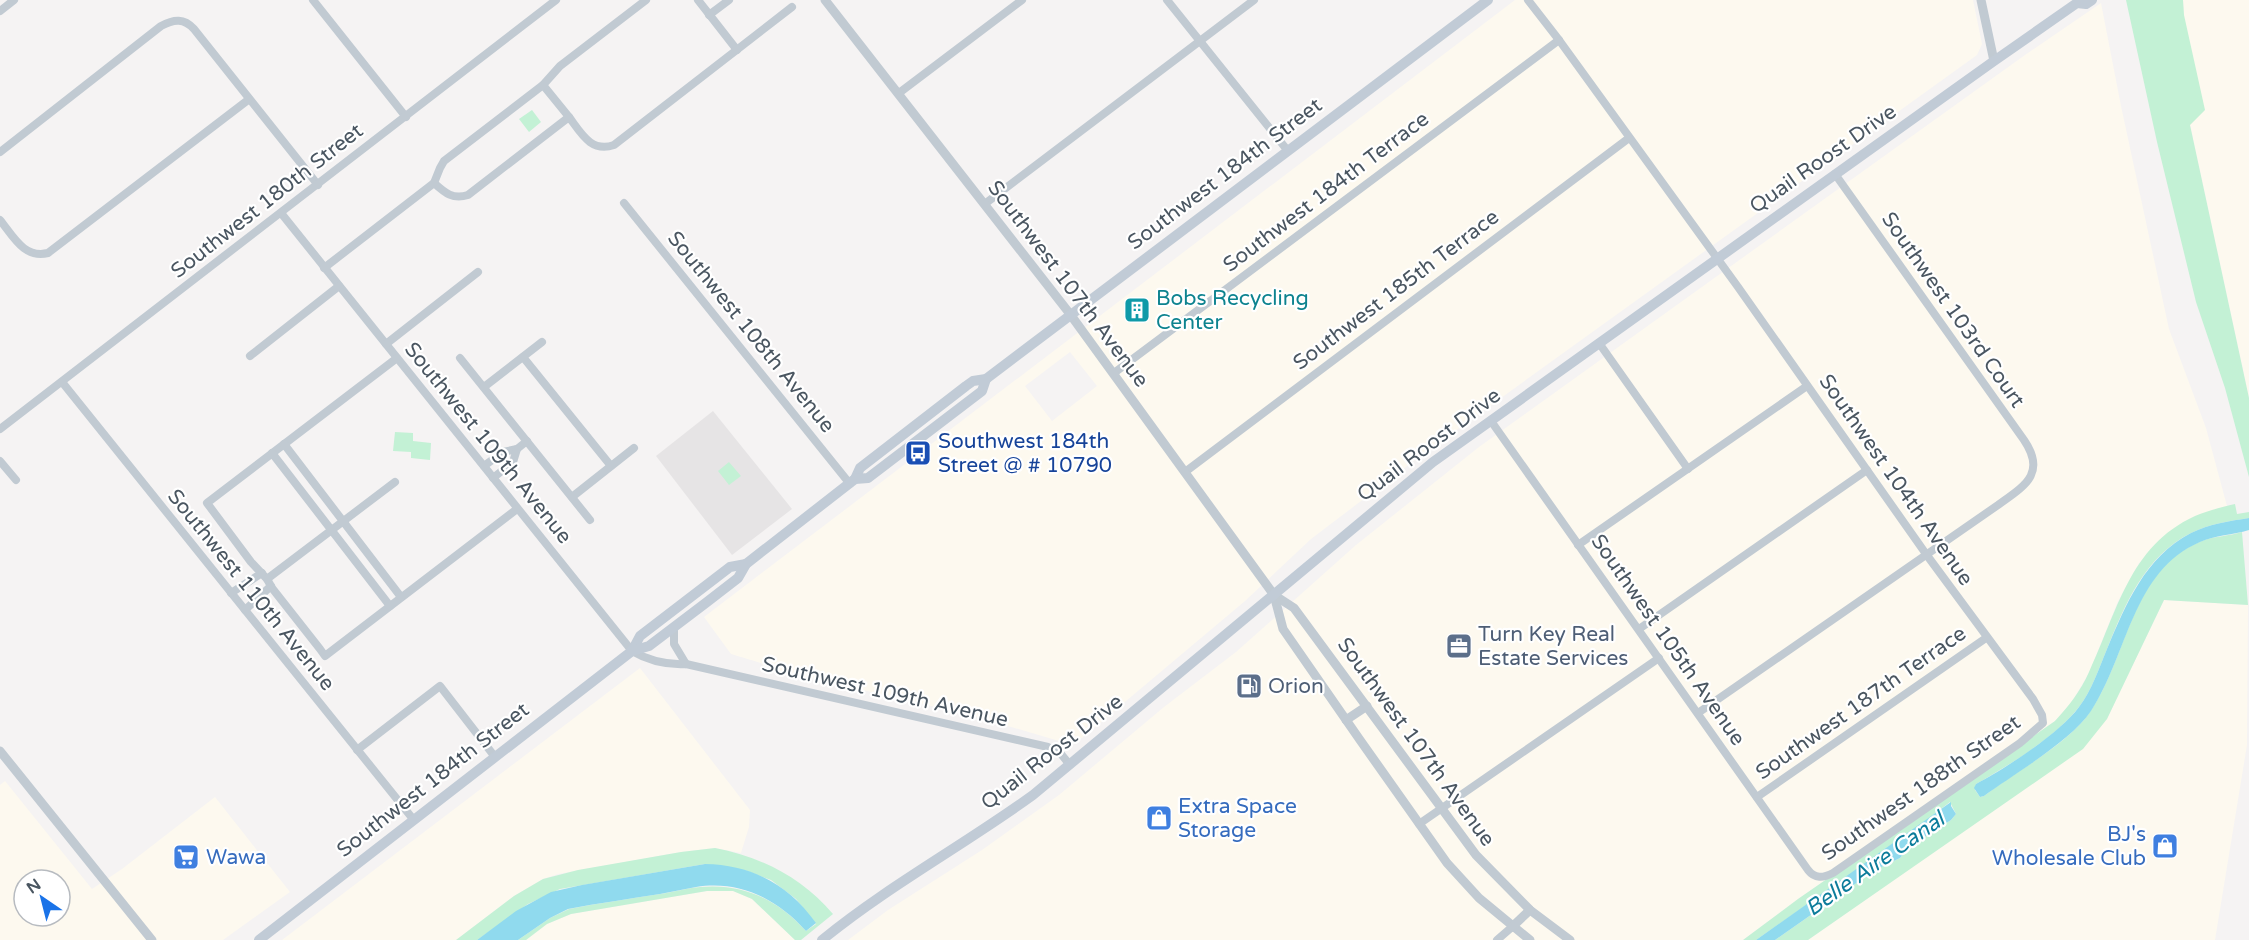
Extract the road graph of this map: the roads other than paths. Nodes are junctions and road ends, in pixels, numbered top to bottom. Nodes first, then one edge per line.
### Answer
1 (14, 0) edge
2 (313, 0) edge
3 (556, 0) edge
4 (646, 0) edge
5 (729, 0) edge
6 (825, 0) edge
7 (1022, 0) edge
8 (1167, 0) edge
9 (1254, 0) edge
10 (1488, 0) edge
11 (1528, 0) edge
12 (1982, 0) edge
13 (2092, 0) edge
14 (701, 1) edge
15 (2077, 2) edge
16 (792, 7) dead end
17 (0, 11) edge
18 (710, 15) junction
19 (1559, 40) junction
20 (1200, 41) junction
21 (737, 50) junction
22 (1994, 61) junction
23 (543, 85) junction
24 (899, 93) junction
25 (248, 100) junction
26 (406, 117) junction
27 (569, 117) junction
28 (1629, 138) junction
29 (1288, 151) junction
30 (0, 152) edge
31 (1835, 174) junction
32 (434, 183) junction
33 (318, 185) junction
34 (624, 203) dead end
35 (986, 203) junction
36 (281, 213) junction
37 (0, 220) edge
38 (1717, 258) junction
39 (324, 268) junction
40 (478, 272) dead end
41 (339, 286) junction
42 (1071, 314) junction
43 (542, 342) dead end
44 (1599, 343) junction
45 (386, 344) junction
46 (250, 356) dead end
47 (523, 357) junction
48 (397, 358) junction
49 (460, 358) dead end
50 (1114, 373) junction
51 (62, 382) junction
52 (1807, 386) junction
53 (484, 387) junction
54 (1491, 421) junction
55 (0, 429) edge
56 (527, 441) junction
57 (284, 444) junction
58 (634, 448) dead end
59 (517, 449) junction
60 (272, 453) junction
61 (0, 461) edge
62 (484, 466) junction
63 (611, 466) junction
64 (1688, 469) junction
65 (1867, 470) junction
66 (1185, 472) junction
67 (493, 478) junction
68 (15, 480) dead end
69 (395, 482) dead end
70 (853, 482) junction
71 (572, 497) junction
72 (517, 508) junction
73 (343, 520) junction
74 (590, 520) dead end
75 (331, 530) junction
76 (1578, 545) junction
77 (1926, 554) junction
78 (746, 564) junction
79 (267, 579) junction
80 (231, 593) junction
81 (1274, 596) junction
82 (401, 597) junction
83 (390, 606) junction
84 (245, 610) junction
85 (674, 627) junction
86 (1639, 629) junction
87 (1986, 638) junction
88 (632, 651) junction
89 (1659, 658) junction
90 (686, 664) junction
91 (1367, 706) junction
92 (1698, 713) junction
93 (1346, 720) junction
94 (2043, 723) joint
95 (357, 750) junction
96 (0, 751) edge
97 (495, 757) junction
98 (1070, 765) junction
99 (1757, 797) junction
100 (1441, 809) junction
101 (413, 819) junction
102 (1419, 824) junction
103 (1817, 877) joint
104 (1530, 910) junction
105 (1512, 927) junction
106 (152, 940) edge
107 (259, 940) edge
108 (822, 940) edge
109 (1497, 940) edge
110 (1530, 940) edge
111 (1570, 940) edge

1 - 17 street
2 - 26 street
3 - 26 street, Southwest 180th Street
4 - 23 street
5 - 18 street
6 - 24 street, Southwest 107th Avenue
7 - 24 street
8 - 20 street
9 - 20 street
10 - 29 main road, Southwest 184th Street
11 - 19 street, Southwest 104th Avenue
12 - 22 street
13 - 15 main road, Quail Roost Drive
14 - 18 street
15 - 22 main road, Quail Roost Drive
16 - 21 street
18 - 21 street
19 - 28 street, Southwest 104th Avenue
19 - 50 street, Southwest 184th Terrace
20 - 29 street
20 - 35 street
21 - 27 street
22 - 31 main road, Quail Roost Drive
23 - 27 street
23 - 32 street
24 - 35 street, Southwest 107th Avenue
25 - 30 street
25 - 33 street
25 - 37 street
26 - 33 street, Southwest 180th Street
27 - 32 street
28 - 38 street, Southwest 104th Avenue
28 - 66 street, Southwest 185th Terrace
29 - 42 main road, Southwest 184th Street
31 - 38 main road, Quail Roost Drive
31 - 77 street, Southwest 103rd Court
32 - 39 street
33 - 36 street, Southwest 180th Street
34 - 70 street, Southwest 108th Avenue
35 - 42 street, Southwest 107th Avenue
36 - 39 street, Southwest 109th Avenue
36 - 51 street, Southwest 180th Street
38 - 44 main road, Quail Roost Drive
38 - 52 street, Southwest 104th Avenue
39 - 41 street, Southwest 109th Avenue
40 - 45 street
41 - 45 street, Southwest 109th Avenue
41 - 46 street
42 - 50 street, Southwest 107th Avenue
42 - 70 main road, Southwest 184th Street
43 - 47 street
44 - 54 main road, Quail Roost Drive
44 - 64 street
45 - 48 street, Southwest 109th Avenue
47 - 53 street
47 - 63 street
48 - 57 street
48 - 62 street, Southwest 109th Avenue
49 - 53 street
50 - 66 street, Southwest 107th Avenue
51 - 55 street, Southwest 180th Street
51 - 80 street, Southwest 110th Avenue
52 - 64 street
52 - 65 street, Southwest 104th Avenue
53 - 56 street
54 - 76 street, Southwest 105th Avenue
54 - 81 main road, Quail Roost Drive
56 - 59 street
56 - 71 street
57 - 60 street
57 - 73 street
58 - 63 street
59 - 62 street
59 - 67 street
60 - 75 street
60 - 79 street
61 - 68 street
62 - 67 street, Southwest 109th Avenue
63 - 71 street
64 - 76 street
65 - 77 street, Southwest 104th Avenue
65 - 86 street
66 - 81 street, Southwest 107th Avenue
67 - 72 street, Southwest 109th Avenue
69 - 73 street
70 - 78 main road, Southwest 184th Street
71 - 74 street
72 - 82 street
72 - 88 street, Southwest 109th Avenue
73 - 75 street
73 - 82 street
75 - 79 street
75 - 83 street
76 - 86 street, Southwest 105th Avenue
77 - 87 street, Southwest 104th Avenue
77 - 92 street
78 - 85 main road, Southwest 184th Street
78 - 88 main road, Southwest 184th Street
79 - 80 street
79 - 83 street
79 - 84 street
80 - 84 street, Southwest 110th Avenue
81 - 91 street, Southwest 107th Avenue
81 - 93 street, Southwest 107th Avenue
81 - 98 main road, Quail Roost Drive
82 - 83 street
84 - 95 street, Southwest 110th Avenue
85 - 88 main road, Southwest 184th Street
85 - 90 street
86 - 89 street, Southwest 105th Avenue
87 - 94 street, Southwest 104th Avenue
87 - 99 street, Southwest 187th Terrace
88 - 90 street, Southwest 109th Avenue
88 - 97 main road, Southwest 184th Street
89 - 92 street, Southwest 105th Avenue
89 - 100 street
90 - 98 street, Southwest 109th Avenue
91 - 93 street
91 - 100 street, Southwest 107th Avenue
92 - 99 street, Southwest 105th Avenue
93 - 102 street, Southwest 107th Avenue
94 - 103 street, Southwest 188th Street
95 - 97 street
95 - 101 street, Southwest 110th Avenue
96 - 106 street
97 - 101 main road, Southwest 184th Street
98 - 108 main road, Quail Roost Drive
99 - 103 street, Southwest 105th Avenue
100 - 102 street
100 - 104 street, Southwest 107th Avenue
101 - 107 main road, Southwest 184th Street
102 - 105 street, Southwest 107th Avenue
104 - 105 street
104 - 111 street, Southwest 107th Avenue
105 - 109 street
105 - 110 street, Southwest 107th Avenue

